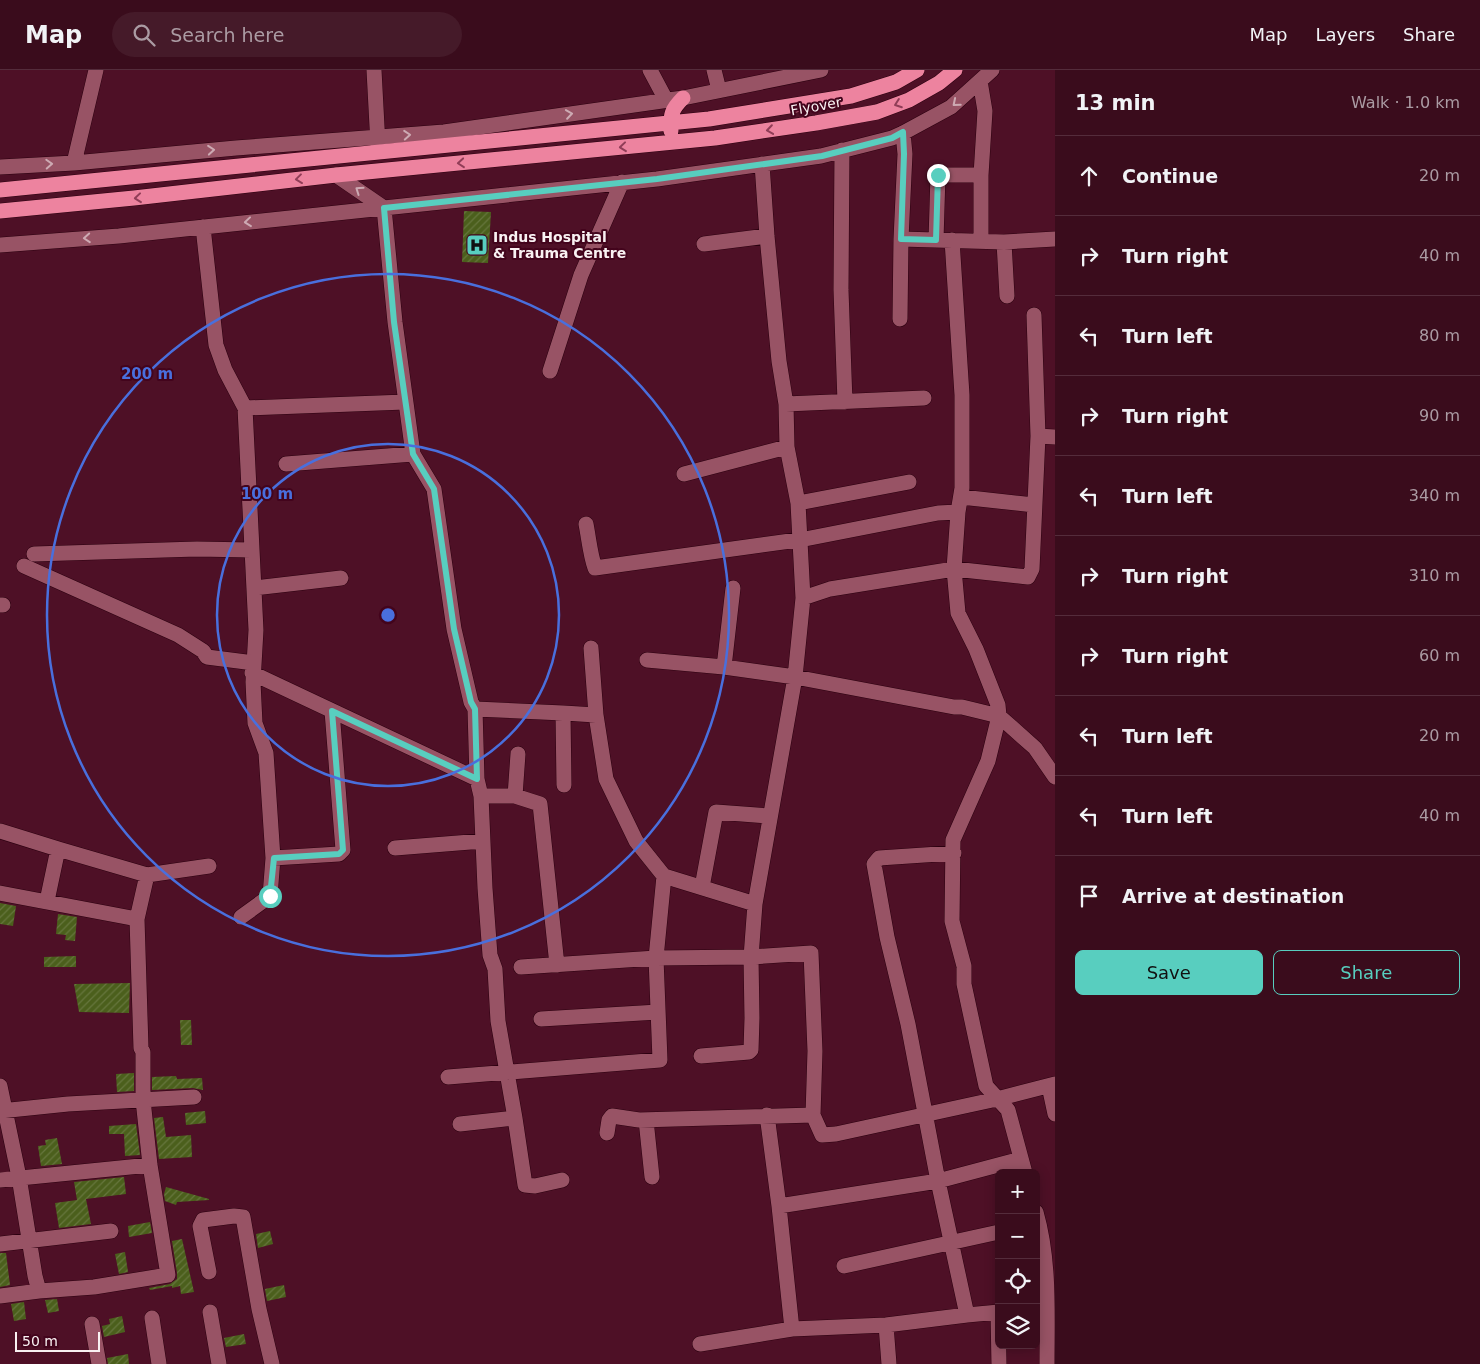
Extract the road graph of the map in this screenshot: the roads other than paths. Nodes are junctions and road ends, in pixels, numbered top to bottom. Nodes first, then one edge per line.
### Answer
1 (96, 70) edge
2 (374, 70) edge
3 (650, 70) edge
4 (714, 70) edge
5 (821, 70) edge
6 (917, 70) edge
7 (955, 70) edge
8 (992, 70) edge
9 (980, 81) junction
10 (719, 90) junction
11 (683, 98) junction
12 (666, 100) junction
13 (670, 122) junction
14 (903, 132) junction
15 (671, 142) junction
16 (378, 144) junction
17 (842, 150) junction
18 (74, 163) junction
19 (762, 164) junction
20 (0, 167) edge
21 (336, 175) junction
22 (981, 175) junction
23 (622, 182) junction
24 (0, 190) edge
25 (384, 208) junction
26 (0, 211) edge
27 (203, 227) junction
28 (766, 236) junction
29 (901, 239) junction
30 (1055, 239) edge
31 (936, 240) junction
32 (952, 240) junction
33 (981, 240) junction
34 (1004, 242) junction
35 (704, 244) dead end
36 (0, 245) edge
37 (1007, 296) dead end
38 (1034, 315) dead end
39 (900, 320) dead end
40 (550, 371) dead end
41 (924, 398) dead end
42 (405, 402) junction
43 (845, 402) junction
44 (786, 404) junction
45 (244, 408) junction
46 (1038, 436) junction
47 (1055, 437) edge
48 (787, 447) junction
49 (413, 454) junction
50 (286, 464) dead end
51 (684, 474) dead end
52 (909, 482) dead end
53 (798, 503) junction
54 (959, 504) junction
55 (1034, 505) junction
56 (586, 524) dead end
57 (800, 539) junction
58 (251, 550) junction
59 (34, 554) dead end
60 (24, 566) dead end
61 (954, 569) junction
62 (341, 578) dead end
63 (254, 588) junction
64 (733, 588) dead end
65 (803, 598) junction
66 (591, 648) dead end
67 (647, 660) dead end
68 (724, 667) junction
69 (253, 670) junction
70 (795, 677) junction
71 (475, 709) junction
72 (332, 711) junction
73 (563, 713) junction
74 (596, 715) junction
75 (999, 716) junction
76 (518, 754) dead end
77 (1055, 778) edge
78 (477, 779) junction
79 (564, 785) dead end
80 (481, 796) junction
81 (515, 796) junction
82 (769, 816) junction
83 (0, 831) edge
84 (483, 841) junction
85 (395, 848) dead end
86 (58, 849) junction
87 (954, 853) junction
88 (274, 858) junction
89 (209, 866) dead end
90 (147, 875) junction
91 (664, 876) junction
92 (702, 887) junction
93 (0, 893) edge
94 (47, 901) junction
95 (755, 904) junction
96 (241, 917) dead end
97 (138, 920) junction
98 (751, 957) junction
99 (656, 958) junction
100 (556, 965) junction
101 (521, 967) dead end
102 (658, 1012) junction
103 (541, 1019) dead end
104 (701, 1056) dead end
105 (507, 1072) junction
106 (448, 1077) dead end
107 (1052, 1085) edge
108 (0, 1086) edge
109 (194, 1096) dead end
110 (997, 1099) junction
111 (144, 1100) junction
112 (2, 1110) edge
113 (926, 1114) junction
114 (1055, 1114) edge
115 (768, 1115) junction
116 (813, 1115) junction
117 (515, 1118) junction
118 (646, 1120) junction
119 (460, 1124) dead end
120 (607, 1133) dead end
121 (150, 1165) junction
122 (1023, 1166) edge
123 (18, 1177) junction
124 (652, 1177) dead end
125 (0, 1180) edge
126 (562, 1180) dead end
127 (938, 1181) junction
128 (779, 1206) junction
129 (1037, 1214) edge
130 (112, 1231) dead end
131 (995, 1233) edge
132 (30, 1241) junction
133 (951, 1243) junction
134 (0, 1244) edge
135 (844, 1266) dead end
136 (210, 1272) dead end
137 (39, 1291) junction
138 (0, 1296) edge
139 (1046, 1307) edge
140 (210, 1312) dead end
141 (995, 1312) edge
142 (967, 1315) junction
143 (152, 1318) dead end
144 (92, 1324) dead end
145 (886, 1325) junction
146 (792, 1329) junction
147 (700, 1344) dead end
148 (999, 1349) edge
149 (99, 1364) edge
150 (159, 1364) edge
151 (219, 1364) edge
152 (272, 1364) edge
153 (889, 1364) edge
154 (999, 1364) edge
155 (1047, 1364) edge

1 - 18 street
2 - 16 street
3 - 12 street
4 - 10 street
5 - 10 street
6 - 13 highway, Flyover
7 -> 15 highway, Flyover
8 - 9 street
9 -> 14 street
9 - 22 street
10 - 11 street
11 - 12 street
11 - 13 highway
16 -> 12 street
13 - 15 highway
13 - 16 highway, Flyover
14 - 17 street
14 - 29 street
15 -> 21 highway, Flyover
18 -> 16 street
16 - 24 highway, Flyover
17 - 19 street
17 - 43 street
20 -> 18 street
19 - 23 street
19 - 28 street
25 -> 21 street
21 -> 26 highway, Flyover
22 - 31 street
22 - 33 street
23 - 25 street
23 - 40 street
25 -> 27 street
25 - 42 street
27 -> 36 street
27 - 45 street
28 - 35 street
28 - 44 street
29 - 31 street
29 - 39 street
30 - 34 street
31 - 32 street
32 - 33 street
32 - 54 street
33 - 34 street
34 - 37 street
38 - 46 street
41 - 43 street
42 - 45 street
42 - 49 street
43 - 44 street
44 - 48 street
45 - 58 street
46 - 47 street
46 - 55 street
48 - 51 street
48 - 53 street
49 - 50 street
49 - 71 street
52 - 53 street
53 - 57 street
54 - 55 street
54 - 57 street
54 - 61 street
55 - 61 street
56 - 57 street
57 - 65 street
58 - 59 street
58 - 63 street
60 - 69 street
61 - 65 street
61 - 75 street
62 - 63 street
63 - 69 street
64 - 68 street
65 - 70 street
66 - 74 street
67 - 68 street
68 - 70 street
69 - 72 street
69 - 88 street
70 - 75 street
70 - 82 street
71 - 73 street
71 - 78 street
72 - 78 street
72 - 88 street
73 - 74 street
73 - 79 street
74 - 91 street
75 - 77 street
75 - 87 street
76 - 81 street
78 - 80 street
80 - 81 street
80 - 84 street
81 - 100 street
82 - 92 street
82 - 95 street
83 - 86 street
84 - 85 street
84 - 105 street
86 - 90 street
86 - 94 street
87 - 110 street
87 - 113 street
88 - 96 street
89 - 90 street
90 - 97 street
91 - 92 street
91 - 99 street
92 - 95 street
93 - 94 street
94 - 97 street
95 - 98 street
97 - 111 street
98 - 99 street
98 - 104 street
98 - 116 street
99 - 100 street
99 - 102 street
100 - 101 street
102 - 103 street
102 - 105 street
105 - 106 street
105 - 117 street
107 - 110 street
107 - 114 street
108 - 112 street
109 - 111 street
110 - 113 street
110 - 122 street
111 - 112 street
111 - 121 street
112 - 123 street
113 - 116 street
113 - 127 street
115 - 116 street
115 - 118 street
115 - 128 street
117 - 119 street
117 - 126 street
118 - 120 street
118 - 124 street
121 - 123 street
121 - 137 street
122 - 127 street
123 - 125 street
123 - 132 street
127 - 128 street
127 - 133 street
128 - 146 street
129 - 139 street
130 - 132 street
131 - 133 street
132 - 134 street
132 - 137 street
133 - 135 street
133 - 142 street
136 - 152 street
137 - 138 street
139 - 155 street
140 - 151 street
141 - 142 street
142 - 145 street
143 - 150 street
144 - 149 street
145 - 146 street
145 - 153 street
146 - 147 street
148 - 154 street

